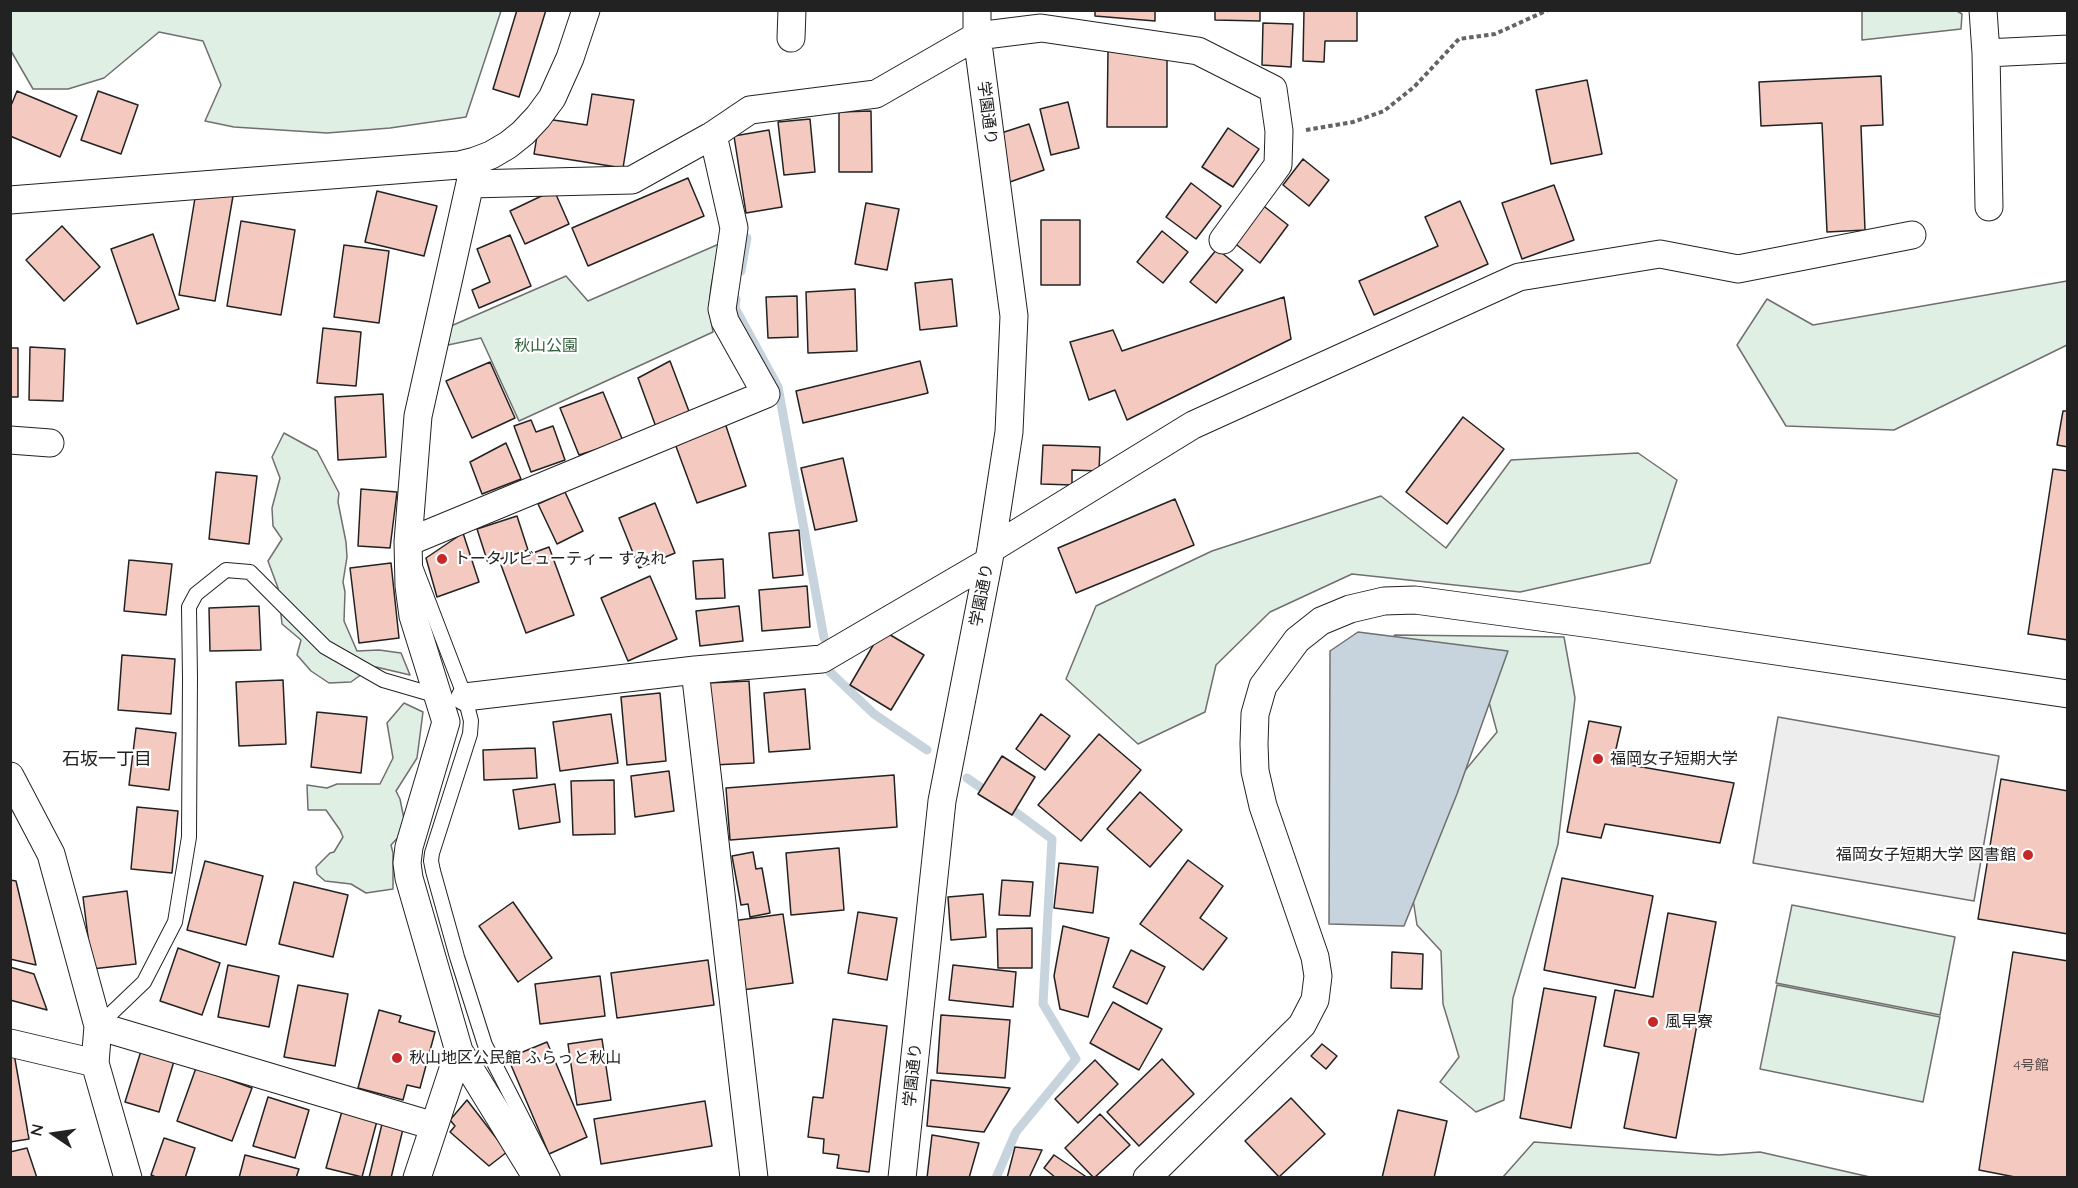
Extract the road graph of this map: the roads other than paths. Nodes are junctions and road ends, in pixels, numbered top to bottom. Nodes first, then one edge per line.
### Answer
1 (792, 10) edge
2 (1983, 10) edge
3 (593, 12) edge
4 (977, 23) edge
5 (791, 38) dead end
6 (2067, 49) edge
7 (1986, 53) junction
8 (713, 135) junction
9 (472, 172) junction
10 (10, 200) edge
11 (1989, 207) dead end
12 (1912, 235) dead end
13 (1223, 240) dead end
14 (10, 440) edge
15 (50, 443) dead end
16 (408, 546) junction
17 (989, 555) junction
18 (695, 670) junction
19 (2067, 694) edge
20 (438, 696) junction
21 (465, 697) junction
22 (10, 776) edge
23 (98, 1026) junction
24 (10, 1043) edge
25 (459, 1051) junction
26 (95, 1063) junction
27 (434, 1126) junction
28 (128, 1178) edge
29 (417, 1178) edge
30 (537, 1178) edge
31 (553, 1178) edge
32 (754, 1178) edge
33 (903, 1178) edge
34 (1147, 1178) edge

1 - 5 street
2 - 7 street
3 - 9 street
4 - 8 street
4 - 13 street
4 - 17 street, 学園通り
6 - 7 street
7 - 11 street
8 - 9 street
8 - 16 street
9 - 10 street
9 - 16 street
12 - 17 street
14 - 15 street
16 - 20 street
16 - 21 lane
17 - 18 street
17 - 33 street, 学園通り
18 - 21 street
18 - 32 street
19 - 34 street
20 - 23 lane
20 - 25 street
21 - 31 lane
22 - 23 street
23 - 26 street
23 - 27 street
24 - 26 street
25 - 27 street
25 - 30 street
26 - 28 street
27 - 29 street

